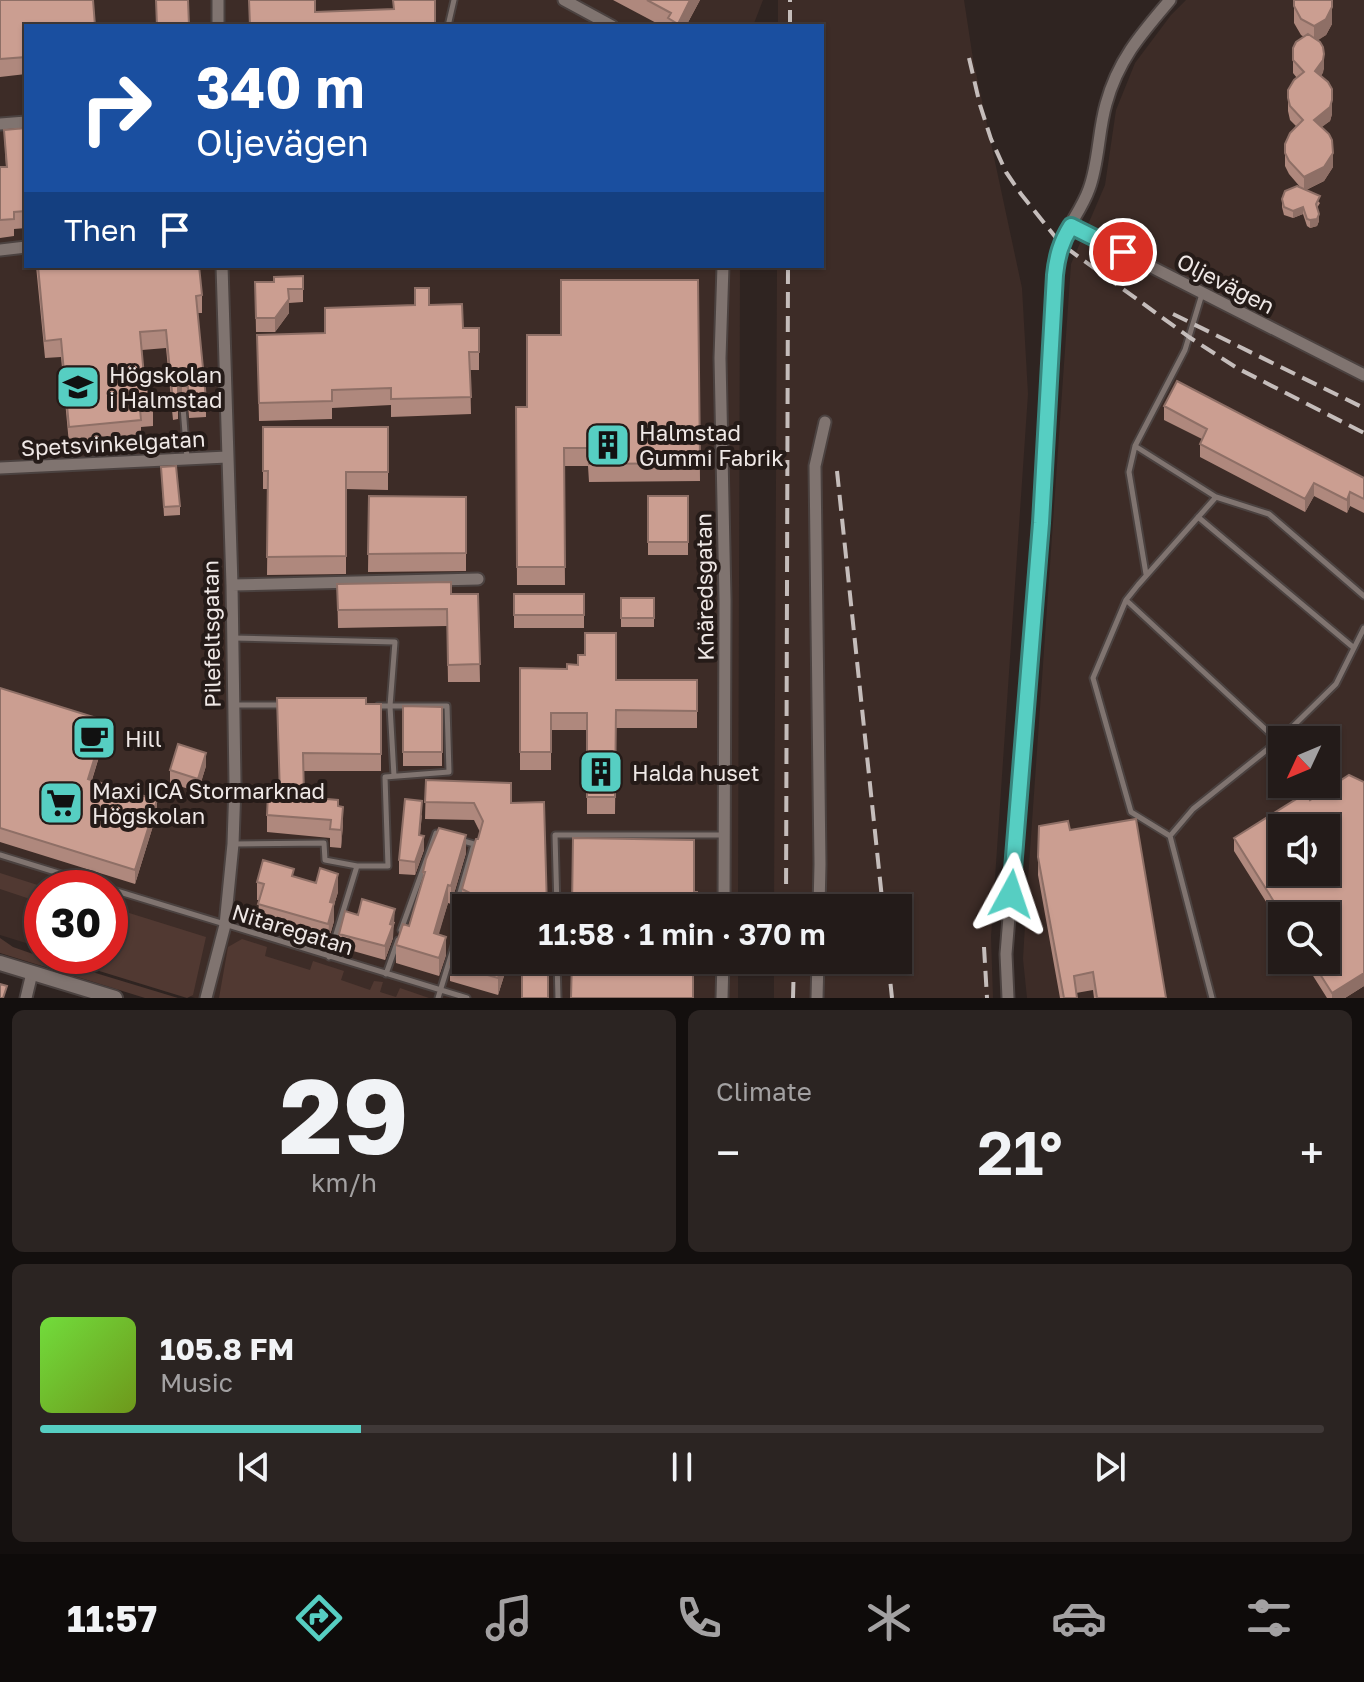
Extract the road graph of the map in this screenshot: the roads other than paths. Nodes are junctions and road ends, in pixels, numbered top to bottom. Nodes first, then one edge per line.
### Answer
1 (218, 0) edge
2 (454, 0) edge
3 (564, 0) edge
4 (1170, 0) edge
5 (218, 24) edge
6 (448, 24) edge
7 (608, 24) edge
8 (24, 122) edge
9 (0, 124) edge
10 (1071, 226) junction
11 (24, 247) edge
12 (0, 250) edge
13 (222, 268) edge
14 (723, 268) edge
15 (1203, 293) junction
16 (1364, 375) edge
17 (183, 407) dead end
18 (825, 422) dead end
19 (1135, 446) junction
20 (227, 457) junction
21 (187, 459) junction
22 (0, 468) edge
23 (1216, 497) junction
24 (1198, 517) junction
25 (1146, 575) junction
26 (478, 579) dead end
27 (232, 585) junction
28 (1364, 596) edge
29 (1126, 600) junction
30 (1364, 628) edge
31 (232, 638) junction
32 (1354, 648) junction
33 (233, 705) junction
34 (296, 705) edge
35 (375, 706) edge
36 (390, 706) junction
37 (1293, 726) edge
38 (1268, 732) edge
39 (1268, 749) edge
40 (394, 776) junction
41 (725, 835) junction
42 (1170, 836) junction
43 (233, 844) junction
44 (0, 855) edge
45 (357, 866) junction
46 (50, 870) edge
47 (128, 894) edge
48 (557, 894) edge
49 (724, 894) edge
50 (819, 894) edge
51 (225, 925) junction
52 (329, 957) junction
53 (0, 963) edge
54 (24, 970) edge
55 (32, 974) edge
56 (35, 974) edge
57 (386, 974) junction
58 (557, 974) edge
59 (723, 974) edge
60 (818, 974) edge
61 (441, 990) junction
62 (26, 998) edge
63 (115, 998) edge
64 (206, 998) edge
65 (438, 998) edge
66 (467, 998) edge
67 (558, 998) edge
68 (722, 998) edge
69 (817, 998) edge
70 (1008, 998) edge
71 (1212, 998) edge

1 - 5 street
2 - 6 lane
3 - 7 street
4 - 10 street
8 - 9 street
10 - 15 street, Oljevägen
10 - 70 street
11 - 12 street
13 - 20 street, Pilefeltsgatan
14 - 41 street, Knäredsgatan
15 - 16 street, Oljevägen
15 - 19 lane
17 - 21 lane
18 - 50 street
19 - 23 lane
19 - 25 lane
20 - 21 street, Spetsvinkelgatan
20 - 27 street, Pilefeltsgatan
21 - 22 street, Spetsvinkelgatan
23 - 24 lane
23 - 28 lane
24 - 25 lane
24 - 32 lane
25 - 29 lane
26 - 27 street
27 - 31 street, Pilefeltsgatan
29 - 38 lane
29 - 42 lane
30 - 32 lane
31 - 33 street, Pilefeltsgatan
31 - 36 lane
32 - 37 lane
33 - 34 lane
33 - 43 street, Pilefeltsgatan
35 - 36 lane
36 - 40 lane
36 - 40 lane
39 - 42 lane
40 - 45 lane
41 - 48 lane
41 - 49 street, Knäredsgatan
42 - 71 lane
43 - 45 lane
43 - 51 street, Pilefeltsgatan
44 - 46 lane, Nitaregatan
45 - 52 lane
47 - 51 lane, Nitaregatan
51 - 52 lane, Nitaregatan
51 - 64 street, Pilefeltsgatan
52 - 57 lane, Nitaregatan
53 - 54 street
55 - 62 street
56 - 63 street
57 - 61 lane, Nitaregatan
57 - 61 lane
58 - 67 lane
59 - 68 street
60 - 69 street
61 - 65 lane
61 - 66 lane, Nitaregatan

